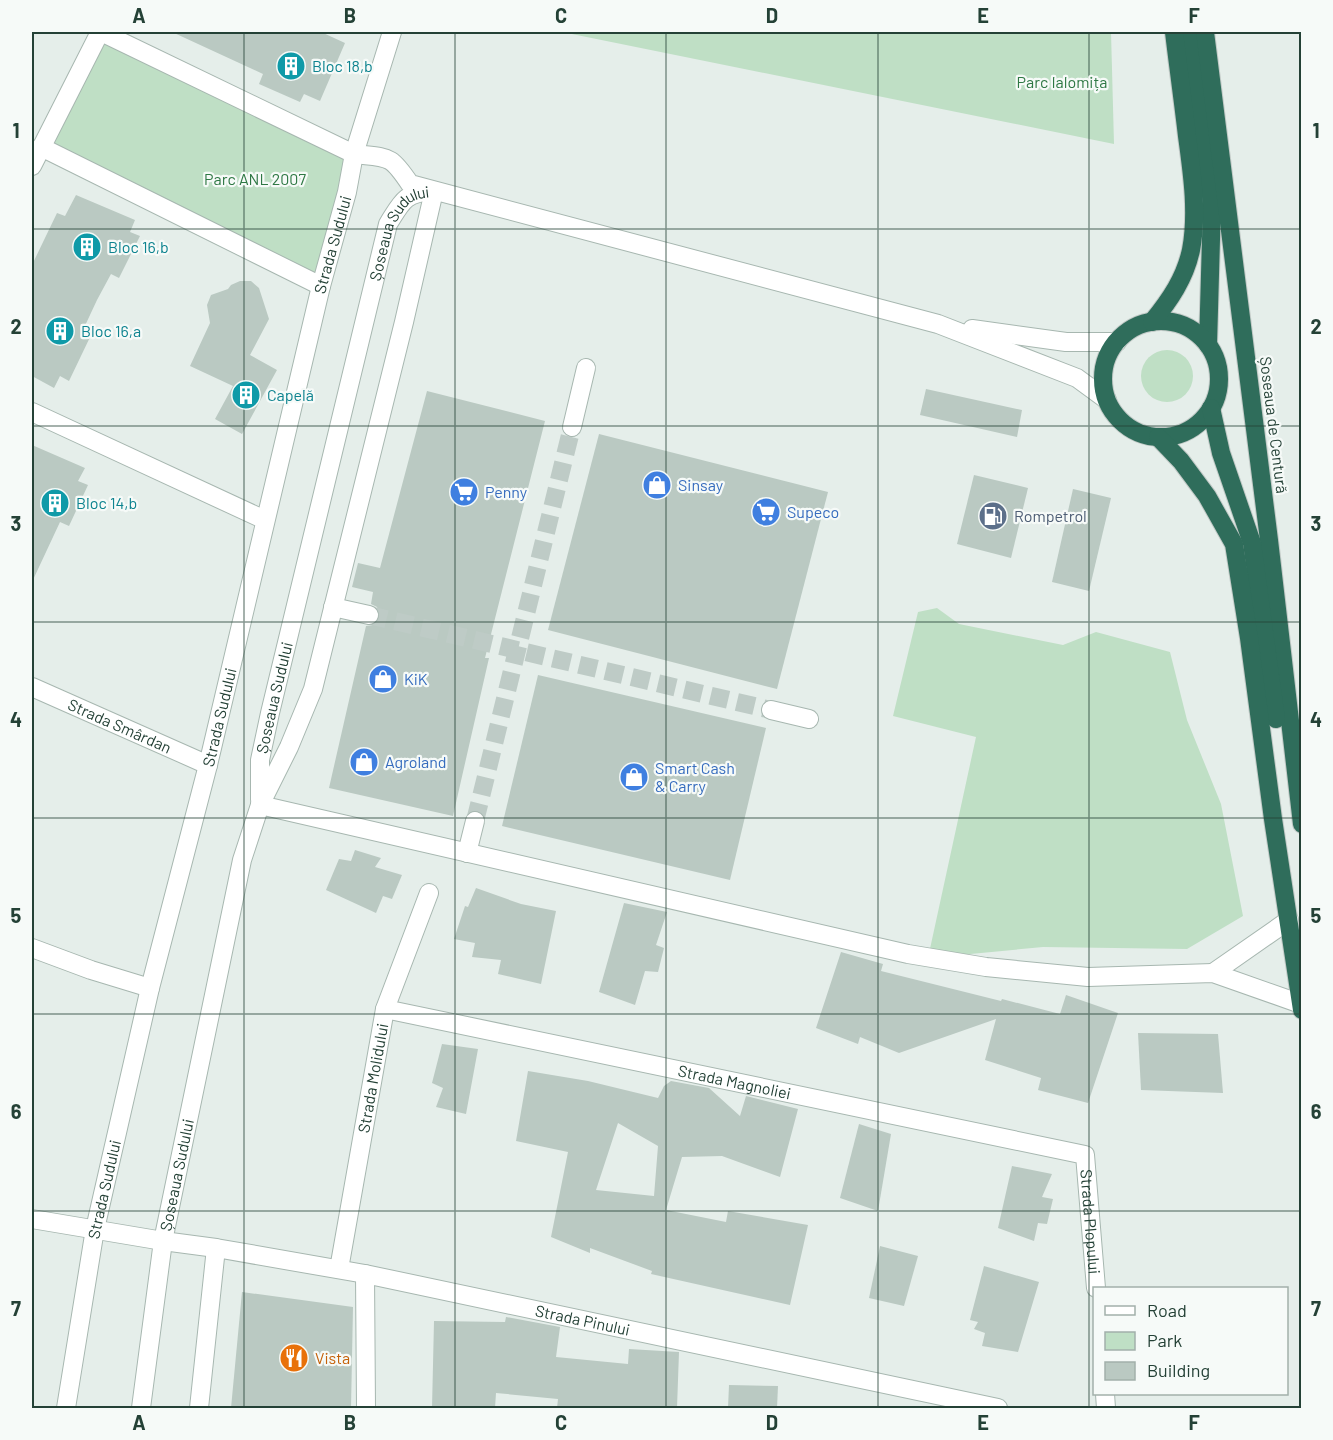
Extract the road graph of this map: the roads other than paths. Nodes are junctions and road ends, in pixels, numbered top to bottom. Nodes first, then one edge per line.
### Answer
1 (101, 32) edge
2 (392, 32) edge
3 (1174, 32) edge
4 (1190, 32) edge
5 (1205, 32) edge
6 (41, 147) junction
7 (354, 154) junction
8 (32, 166) edge
9 (434, 191) junction
10 (321, 285) junction
11 (1152, 322) junction
12 (938, 324) junction
13 (1117, 342) junction
14 (1208, 345) junction
15 (586, 368) dead end
16 (1107, 400) junction
17 (1211, 408) junction
18 (32, 412) edge
19 (572, 427) tunnel mouth
20 (1158, 437) junction
21 (266, 520) junction
22 (333, 607) junction
23 (369, 615) tunnel mouth
24 (32, 687) edge
25 (771, 710) tunnel mouth
26 (809, 718) dead end
27 (1293, 763) junction
28 (208, 765) junction
29 (260, 805) junction
30 (475, 821) tunnel mouth
31 (1302, 824) edge
32 (467, 853) junction
33 (429, 893) dead end
34 (1289, 920) junction
35 (32, 948) edge
36 (1213, 974) junction
37 (150, 988) junction
38 (1301, 1007) edge
39 (385, 1009) junction
40 (1085, 1155) joint
41 (32, 1219) edge
42 (95, 1228) junction
43 (163, 1241) junction
44 (216, 1248) junction
45 (339, 1269) junction
46 (365, 1274) junction
47 (1096, 1287) edge
48 (66, 1408) edge
49 (141, 1408) edge
50 (199, 1408) edge
51 (366, 1408) edge
52 (998, 1408) edge

1 - 6 street
1 - 7 street
2 - 7 street, Strada Sudului
3 - 11 highway
4 - 14 highway
5 - 27 highway, Șoseaua de Centură
6 - 8 street
6 - 10 street
7 - 9 street
7 - 10 street, Strada Sudului
9 - 12 street
9 - 22 street, Șoseaua Sudului
9 - 29 street, Șoseaua Sudului
10 - 21 street, Strada Sudului
11 - 13 highway
11 - 14 highway
12 - 13 street
12 - 16 street
13 - 16 highway
14 - 17 highway
15 - 19 street
16 - 20 highway
17 - 20 highway
17 - 27 highway
18 - 21 street
20 - 34 highway
21 - 28 street, Strada Sudului
22 - 23 street
22 - 29 street, Șoseaua Sudului
24 - 28 street, Strada Smârdan
25 - 26 street
27 - 31 highway, Șoseaua de Centură
28 - 37 street, Strada Sudului
29 - 32 street
29 - 43 street, Șoseaua Sudului
30 - 32 street
32 - 36 street
33 - 39 street, Strada Molidului
34 - 36 street
34 - 38 highway
35 - 37 street
36 - 38 street
37 - 42 street, Strada Sudului
39 - 40 street, Strada Magnoliei
39 - 45 street, Strada Molidului
40 - 47 street, Strada Plopului
41 - 42 street, Strada Pinului
42 - 43 street, Strada Pinului
42 - 48 street, Strada Sudului
43 - 44 street, Strada Pinului
43 - 49 street, Șoseaua Sudului
44 - 45 street, Strada Pinului
44 - 50 street
45 - 46 street, Strada Pinului
46 - 51 street
46 - 52 street, Strada Pinului

